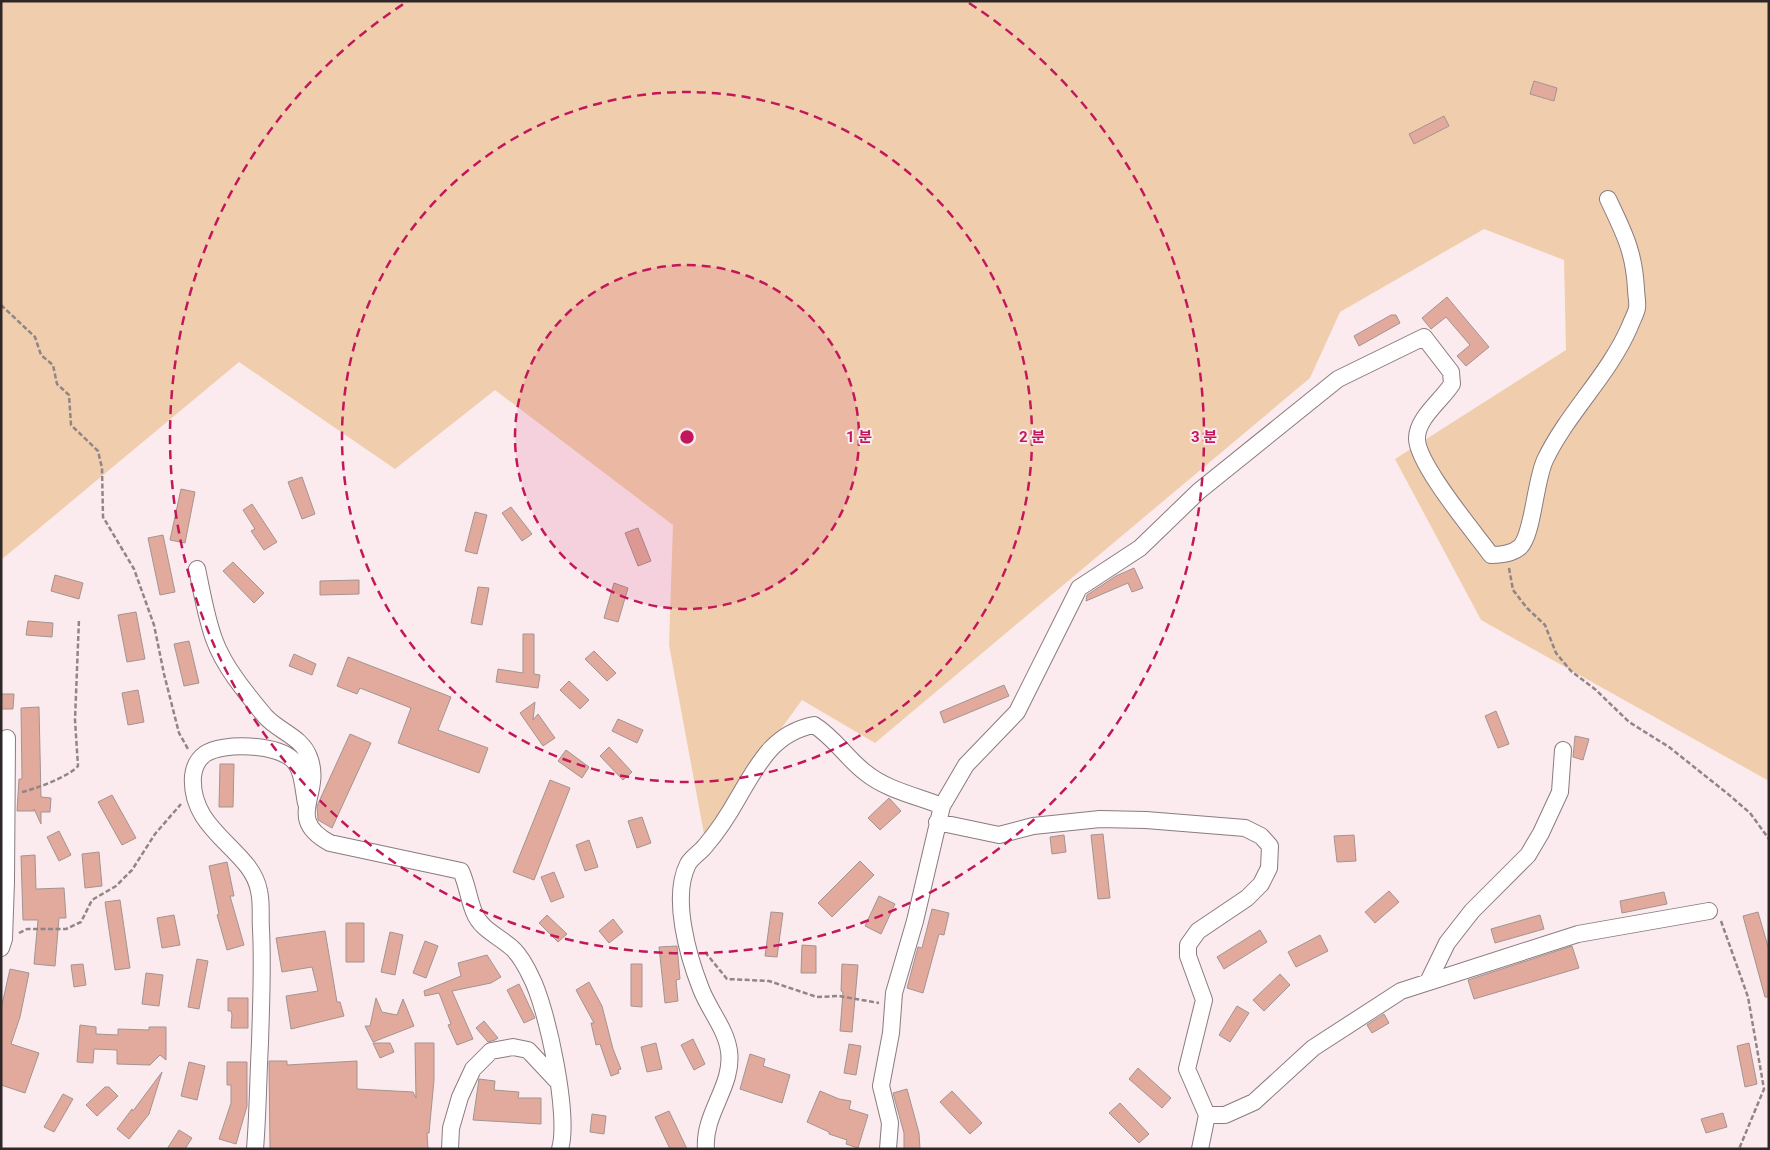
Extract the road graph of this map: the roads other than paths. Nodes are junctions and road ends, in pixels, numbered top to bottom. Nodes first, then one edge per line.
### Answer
1 (1608, 199) dead end
2 (197, 569) dead end
3 (6, 738) dead end
4 (1563, 750) dead end
5 (307, 804) junction
6 (942, 806) junction
7 (937, 822) junction
8 (1709, 911) road end
9 (2, 943) edge
10 (1428, 982) junction
11 (558, 1082) junction
12 (1207, 1115) junction
13 (254, 1149) edge
14 (450, 1149) edge
15 (560, 1149) edge
16 (706, 1149) edge
17 (888, 1149) edge
18 (1200, 1149) edge

1 - 6 street
2 - 5 street
3 - 9 street
4 - 10 street
5 - 11 street
5 - 13 street
6 - 7 street
6 - 16 street
7 - 12 street
7 - 17 street
8 - 10 street
10 - 12 street
11 - 14 street
11 - 15 street
12 - 18 street

